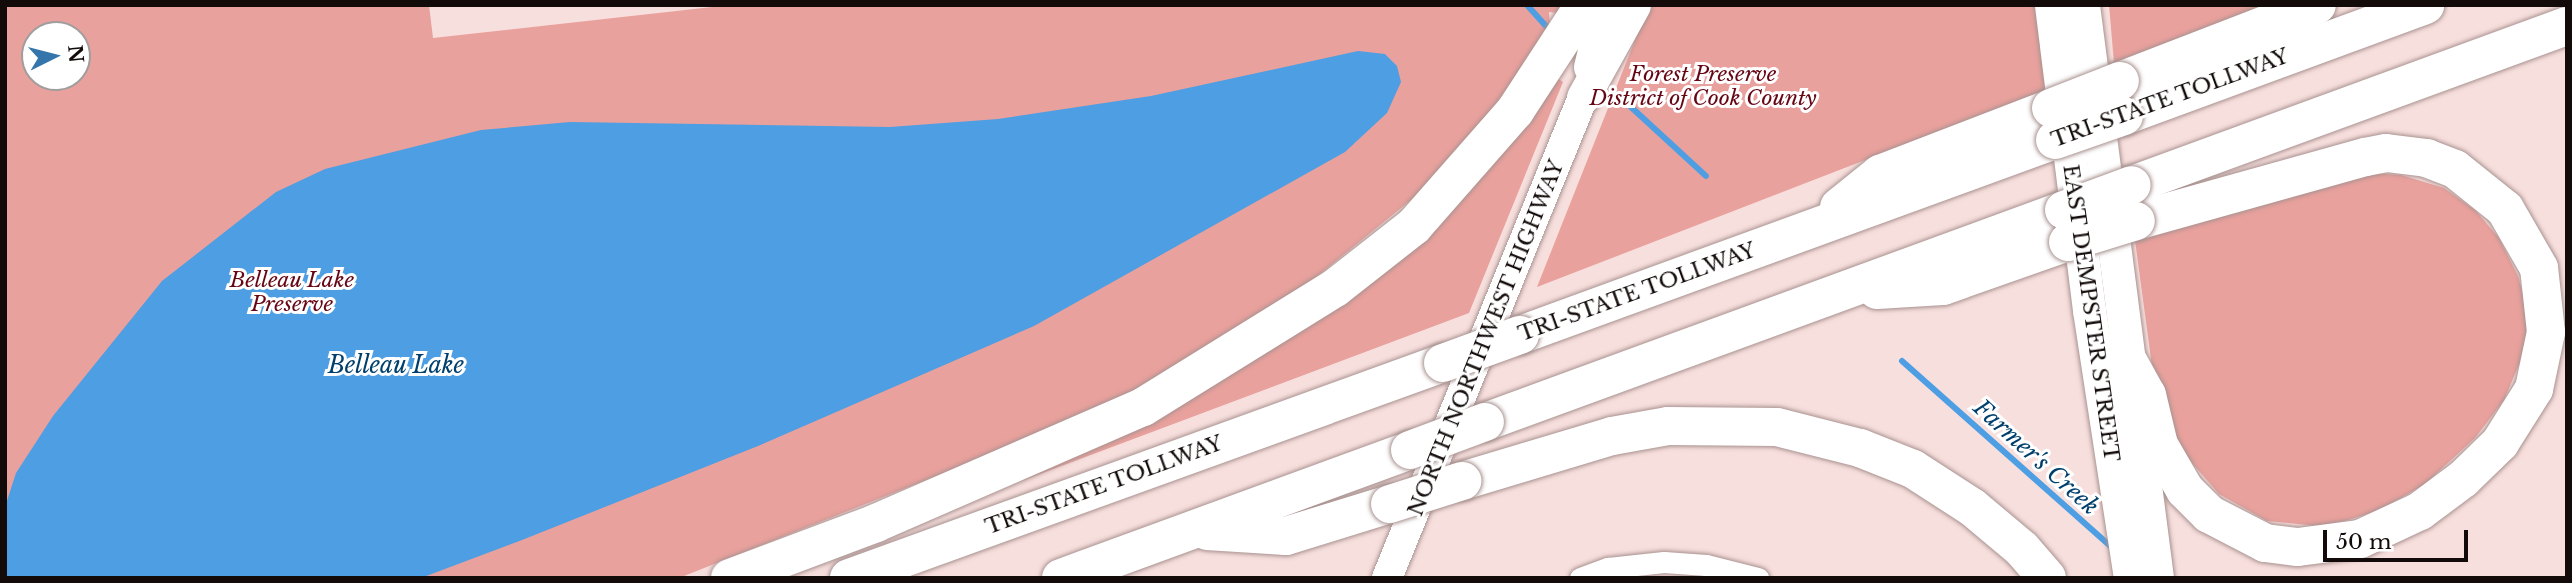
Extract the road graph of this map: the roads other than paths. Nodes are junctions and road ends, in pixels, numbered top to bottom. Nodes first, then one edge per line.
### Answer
1 (1584, 5) edge
2 (1605, 5) edge
3 (1634, 5) edge
4 (2051, 5) edge
5 (2083, 5) edge
6 (2317, 5) edge
7 (2425, 5) edge
8 (2567, 26) edge
9 (1583, 97) junction
10 (2122, 99) junction
11 (2134, 203) junction
12 (2128, 361) junction
13 (1191, 530) junction
14 (2142, 570) edge
15 (730, 578) edge
16 (849, 578) edge
17 (1061, 578) edge
18 (1387, 578) edge
19 (1580, 578) edge
20 (1758, 578) edge
21 (2047, 578) edge

1 - 15 highway
2 - 9 main road, NORTH NORTHWEST HIGHWAY
3 - 9 main road, NORTH NORTHWEST HIGHWAY
4 - 14 main road, EAST DEMPSTER STREET
5 - 12 main road, EAST DEMPSTER STREET
6 - 10 highway
7 - 10 highway, TRI-STATE TOLLWAY
8 - 11 highway
9 - 18 main road, NORTH NORTHWEST HIGHWAY
10 - 16 highway, TRI-STATE TOLLWAY, bridge
11 - 12 highway
11 - 13 highway, bridge
12 - 14 main road, EAST DEMPSTER STREET
13 - 17 highway
13 - 21 highway, bridge
19 - 20 street

